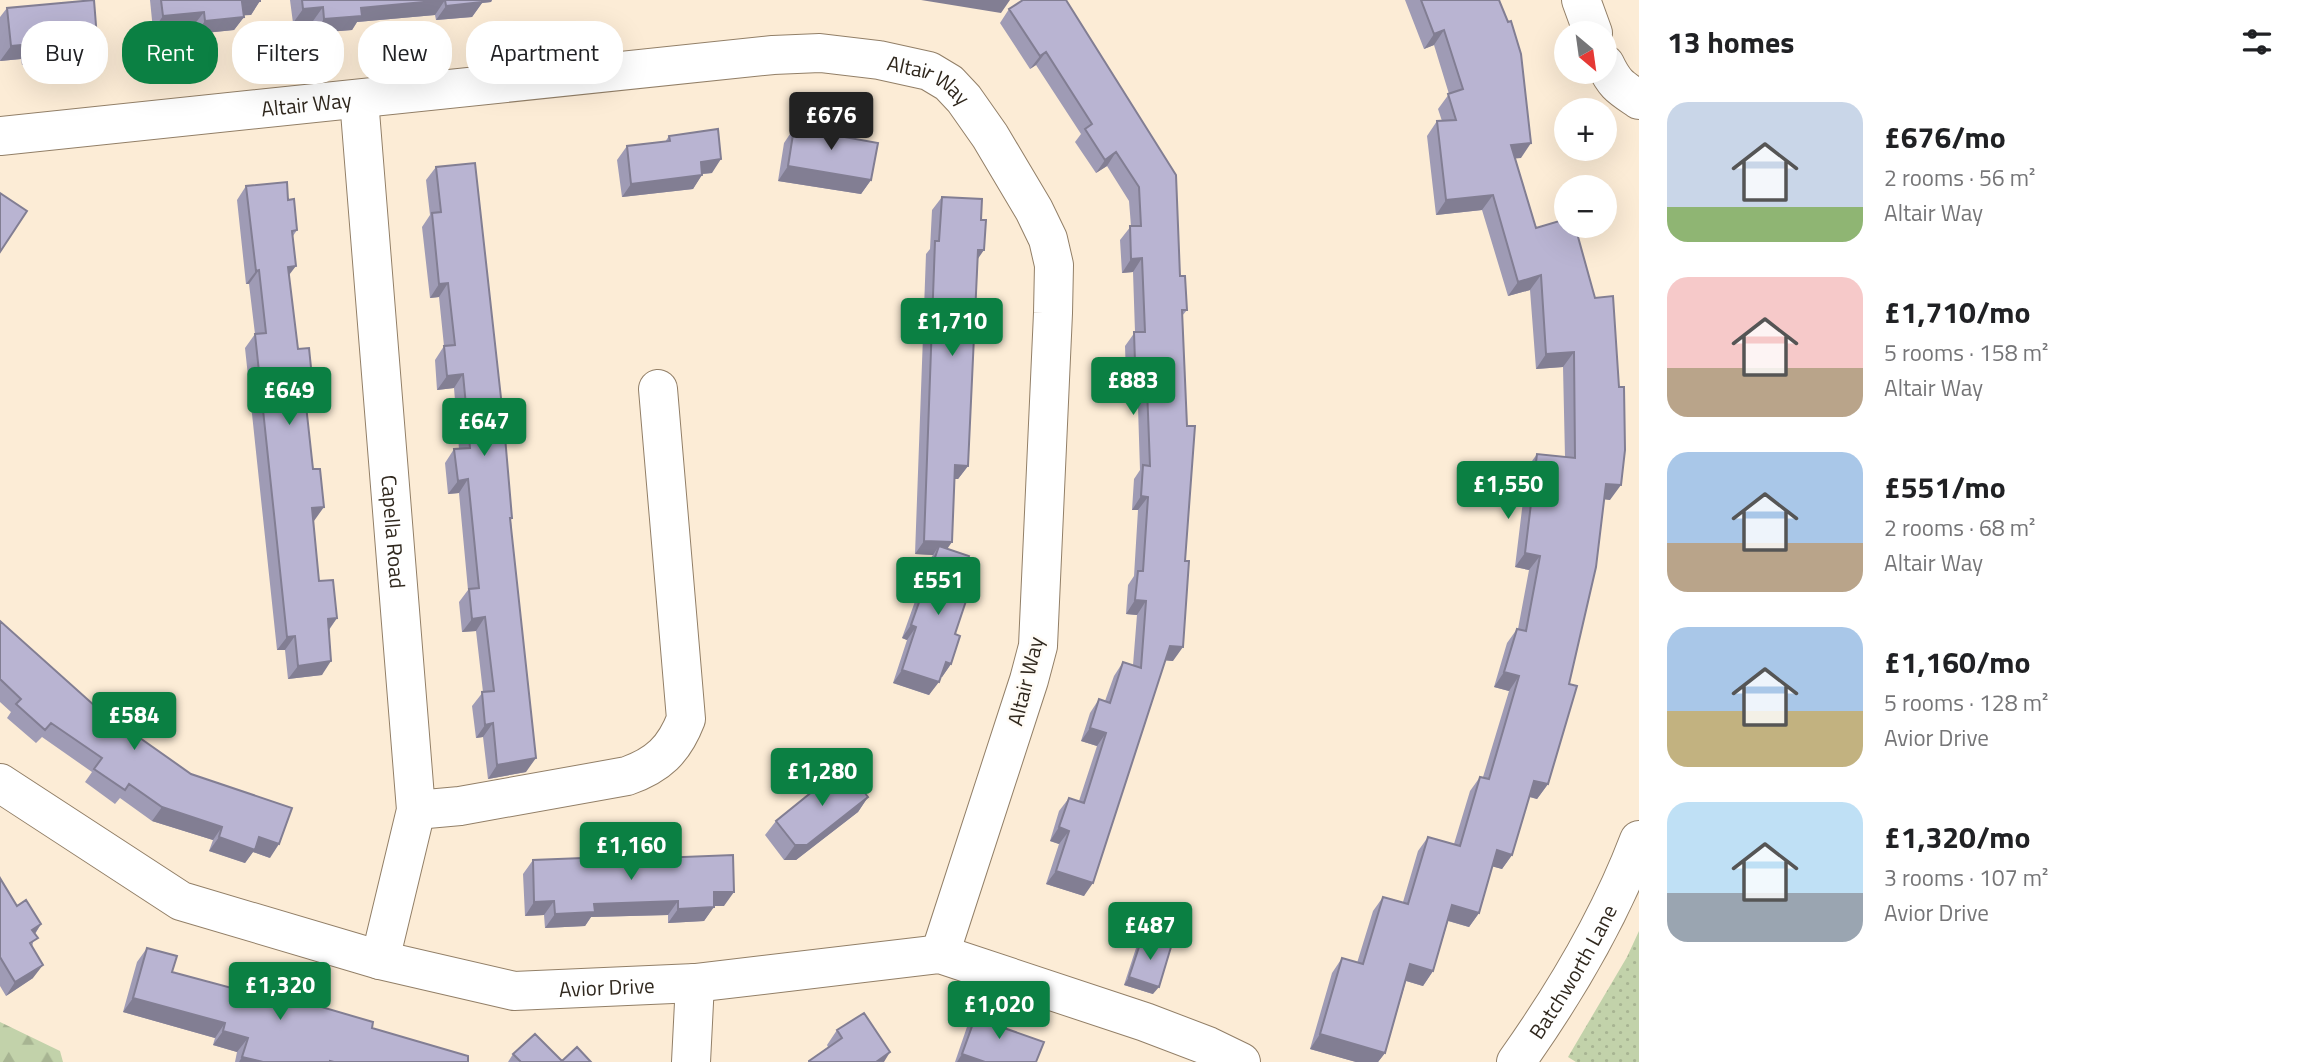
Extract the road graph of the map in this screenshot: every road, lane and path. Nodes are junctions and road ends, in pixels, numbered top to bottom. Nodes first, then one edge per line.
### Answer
1 (1581, 0) edge
2 (1589, 21) edge
3 (1616, 84) edge
4 (359, 99) junction
5 (1639, 100) edge
6 (0, 136) edge
7 (658, 389) dead end
8 (0, 783) edge
9 (416, 810) junction
10 (1639, 840) edge
11 (940, 954) junction
12 (380, 960) junction
13 (695, 983) junction
14 (691, 1062) edge
15 (1241, 1062) edge
16 (1516, 1062) edge

1 - 2 street
3 - 5 street
4 - 6 street, Altair Way
4 - 9 street, Capella Road
4 - 11 street, Altair Way
7 - 9 street
8 - 12 street, Avior Drive
9 - 12 street, Capella Road
10 - 16 street, Batchworth Lane
11 - 13 street, Avior Drive
11 - 15 street, Avior Drive
12 - 13 street, Avior Drive
13 - 14 street

